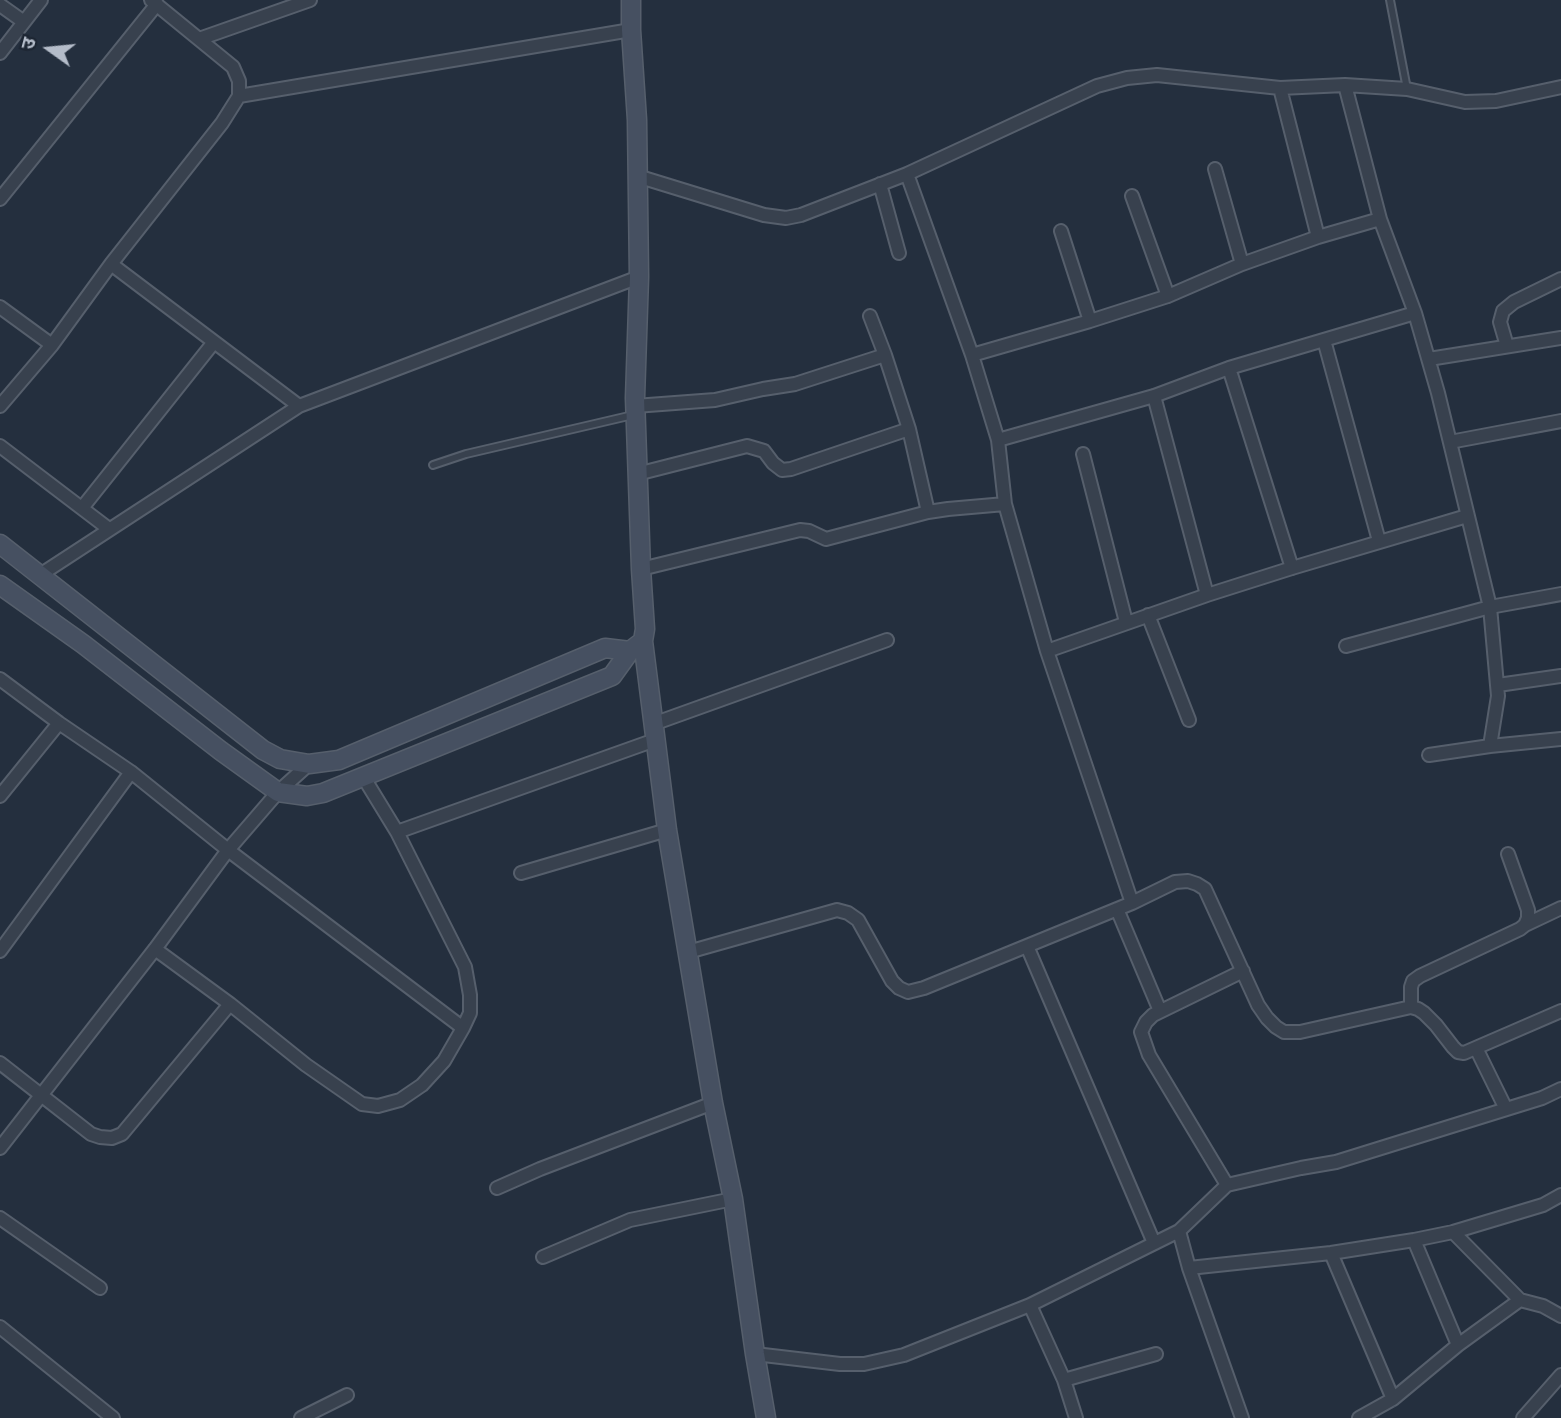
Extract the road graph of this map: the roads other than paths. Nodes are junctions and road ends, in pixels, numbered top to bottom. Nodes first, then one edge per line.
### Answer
1 (41, 0) edge
2 (310, 0) edge
3 (631, 0) edge
4 (1390, 0) edge
5 (154, 2) edge
6 (0, 5) edge
7 (24, 22) junction
8 (631, 30) junction
9 (199, 38) junction
10 (0, 52) edge
11 (1345, 85) junction
12 (1561, 87) edge
13 (1280, 88) junction
14 (1406, 89) junction
15 (239, 96) junction
16 (1215, 169) dead end
17 (908, 174) junction
18 (637, 176) junction
19 (880, 184) junction
20 (2, 191) edge
21 (1132, 196) dead end
22 (1380, 219) junction
23 (1061, 231) dead end
24 (1318, 237) junction
25 (899, 253) dead end
26 (111, 264) junction
27 (1242, 264) junction
28 (639, 278) junction
29 (1561, 279) edge
30 (1168, 296) junction
31 (0, 307) edge
32 (1415, 313) junction
33 (870, 316) dead end
34 (1090, 321) junction
35 (1561, 338) edge
36 (1324, 340) junction
37 (214, 342) junction
38 (52, 345) junction
39 (1507, 346) junction
40 (886, 355) junction
41 (971, 355) junction
42 (1429, 359) junction
43 (1229, 368) junction
44 (1154, 396) junction
45 (299, 405) junction
46 (0, 406) edge
47 (635, 410) junction
48 (1561, 421) edge
49 (909, 429) junction
50 (998, 440) junction
51 (1450, 442) junction
52 (0, 446) edge
53 (1083, 454) dead end
54 (433, 465) dead end
55 (637, 474) junction
56 (1005, 503) junction
57 (82, 508) junction
58 (928, 512) junction
59 (1468, 516) junction
60 (109, 529) junction
61 (1379, 541) junction
62 (0, 544) edge
63 (1292, 568) junction
64 (640, 569) junction
65 (40, 575) junction
66 (0, 585) edge
67 (1561, 594) edge
68 (1207, 595) junction
69 (1490, 607) junction
70 (1148, 615) junction
71 (1126, 622) junction
72 (887, 640) dead end
73 (637, 646) junction
74 (1346, 646) dead end
75 (1047, 651) junction
76 (1561, 676) edge
77 (0, 679) edge
78 (1498, 685) junction
79 (1189, 720) dead end
80 (59, 723) junction
81 (654, 732) junction
82 (1561, 739) edge
83 (1490, 746) junction
84 (1429, 755) dead end
85 (309, 764) junction
86 (131, 772) junction
87 (364, 778) junction
88 (278, 792) junction
89 (0, 796) edge
90 (667, 830) junction
91 (397, 832) junction
92 (228, 850) junction
93 (1508, 854) dead end
94 (521, 873) dead end
95 (1132, 903) junction
96 (1561, 908) edge
97 (1117, 909) junction
98 (1525, 925) junction
99 (1027, 946) junction
100 (155, 948) junction
101 (0, 951) edge
102 (688, 952) junction
103 (1243, 971) junction
104 (230, 1004) junction
105 (1411, 1007) junction
106 (1160, 1011) junction
107 (1561, 1011) edge
108 (463, 1028) junction
109 (1476, 1048) junction
110 (0, 1063) edge
111 (1561, 1089) edge
112 (42, 1096) junction
113 (713, 1103) junction
114 (1506, 1110) junction
115 (0, 1148) edge
116 (1227, 1185) junction
117 (497, 1188) dead end
118 (1561, 1195) edge
119 (733, 1199) junction
120 (0, 1218) edge
121 (1179, 1231) junction
122 (1454, 1232) junction
123 (1414, 1240) junction
124 (1154, 1243) junction
125 (1331, 1253) junction
126 (543, 1257) dead end
127 (1189, 1268) junction
128 (100, 1288) dead end
129 (1520, 1300) junction
130 (1030, 1304) junction
131 (1561, 1316) edge
132 (0, 1327) edge
133 (1458, 1345) junction
134 (755, 1354) junction
135 (1156, 1354) dead end
136 (1561, 1375) edge
137 (1064, 1380) junction
138 (347, 1395) dead end
139 (1393, 1399) junction
140 (113, 1418) edge
141 (301, 1418) edge
142 (766, 1418) edge
143 (1076, 1418) edge
144 (1242, 1418) edge
145 (1359, 1418) edge
146 (1523, 1418) edge

1 - 7 street
2 - 9 street
3 - 8 street
4 - 14 lane
5 - 9 street
5 - 20 street
6 - 7 street
7 - 10 street
8 - 15 street
8 - 18 street
9 - 15 street
11 - 13 street
11 - 14 street
11 - 22 street
12 - 14 street
13 - 17 street
13 - 24 street
15 - 26 street
16 - 27 street
17 - 19 street
17 - 41 street
18 - 19 street
18 - 28 street
19 - 25 street
21 - 30 street
22 - 24 street
22 - 32 street
23 - 34 street
24 - 27 street
26 - 37 street
26 - 38 street
27 - 30 street
28 - 45 street
28 - 47 street
29 - 39 street
30 - 34 street
31 - 38 street
32 - 36 street
32 - 42 street
33 - 40 street
34 - 41 street
35 - 39 street
36 - 43 street
36 - 61 street
37 - 45 street
37 - 57 street
38 - 46 street
39 - 42 street
40 - 47 street
40 - 49 street
41 - 50 street
42 - 51 street
43 - 44 street
43 - 63 street
44 - 50 street
44 - 68 street
45 - 60 street
47 - 54 lane
47 - 55 street
48 - 51 street
49 - 55 street
49 - 58 street
50 - 56 street
51 - 59 street
52 - 57 street
53 - 71 street
55 - 64 street
56 - 58 street
56 - 75 street
57 - 60 street
58 - 64 street
59 - 61 street
59 - 69 street
60 - 65 street
61 - 63 street
62 - 65 street
63 - 68 street
64 - 73 street
65 - 85 street
66 - 88 street
67 - 69 street
68 - 70 street
69 - 74 street
69 - 78 street
70 - 71 street
70 - 79 street
71 - 75 street
72 - 81 street
73 - 81 street
73 - 85 street
73 - 87 street
75 - 95 street
76 - 78 street
77 - 80 street
78 - 83 street
80 - 86 street
80 - 89 street
81 - 90 street
81 - 91 street
82 - 83 street
83 - 84 street
85 - 88 street
86 - 92 street
86 - 101 street
87 - 88 street
87 - 91 street
88 - 92 street
90 - 94 street
90 - 102 street
91 - 108 street
92 - 100 street
92 - 108 street
93 - 98 street
95 - 97 street
95 - 103 street
96 - 98 street
97 - 99 street
97 - 106 street
98 - 105 street
99 - 102 street
99 - 124 street
100 - 104 street
100 - 112 street
102 - 113 street
103 - 105 street
103 - 106 street
104 - 108 street
104 - 112 street
105 - 109 street
106 - 116 street
107 - 109 street
109 - 114 street
110 - 112 street
111 - 114 street
112 - 115 street
113 - 117 street
113 - 119 street
114 - 116 street
116 - 121 street
118 - 122 street
119 - 126 street
119 - 134 street
120 - 128 street
121 - 124 street
121 - 127 street
122 - 123 street
122 - 129 street
123 - 125 street
123 - 133 street
124 - 130 street
125 - 127 street
125 - 139 street
127 - 144 street
129 - 131 street
129 - 133 street
130 - 134 street
130 - 137 street
132 - 140 street
133 - 139 street
134 - 142 street
135 - 137 street
136 - 146 street
137 - 143 street
138 - 141 street
139 - 145 street

